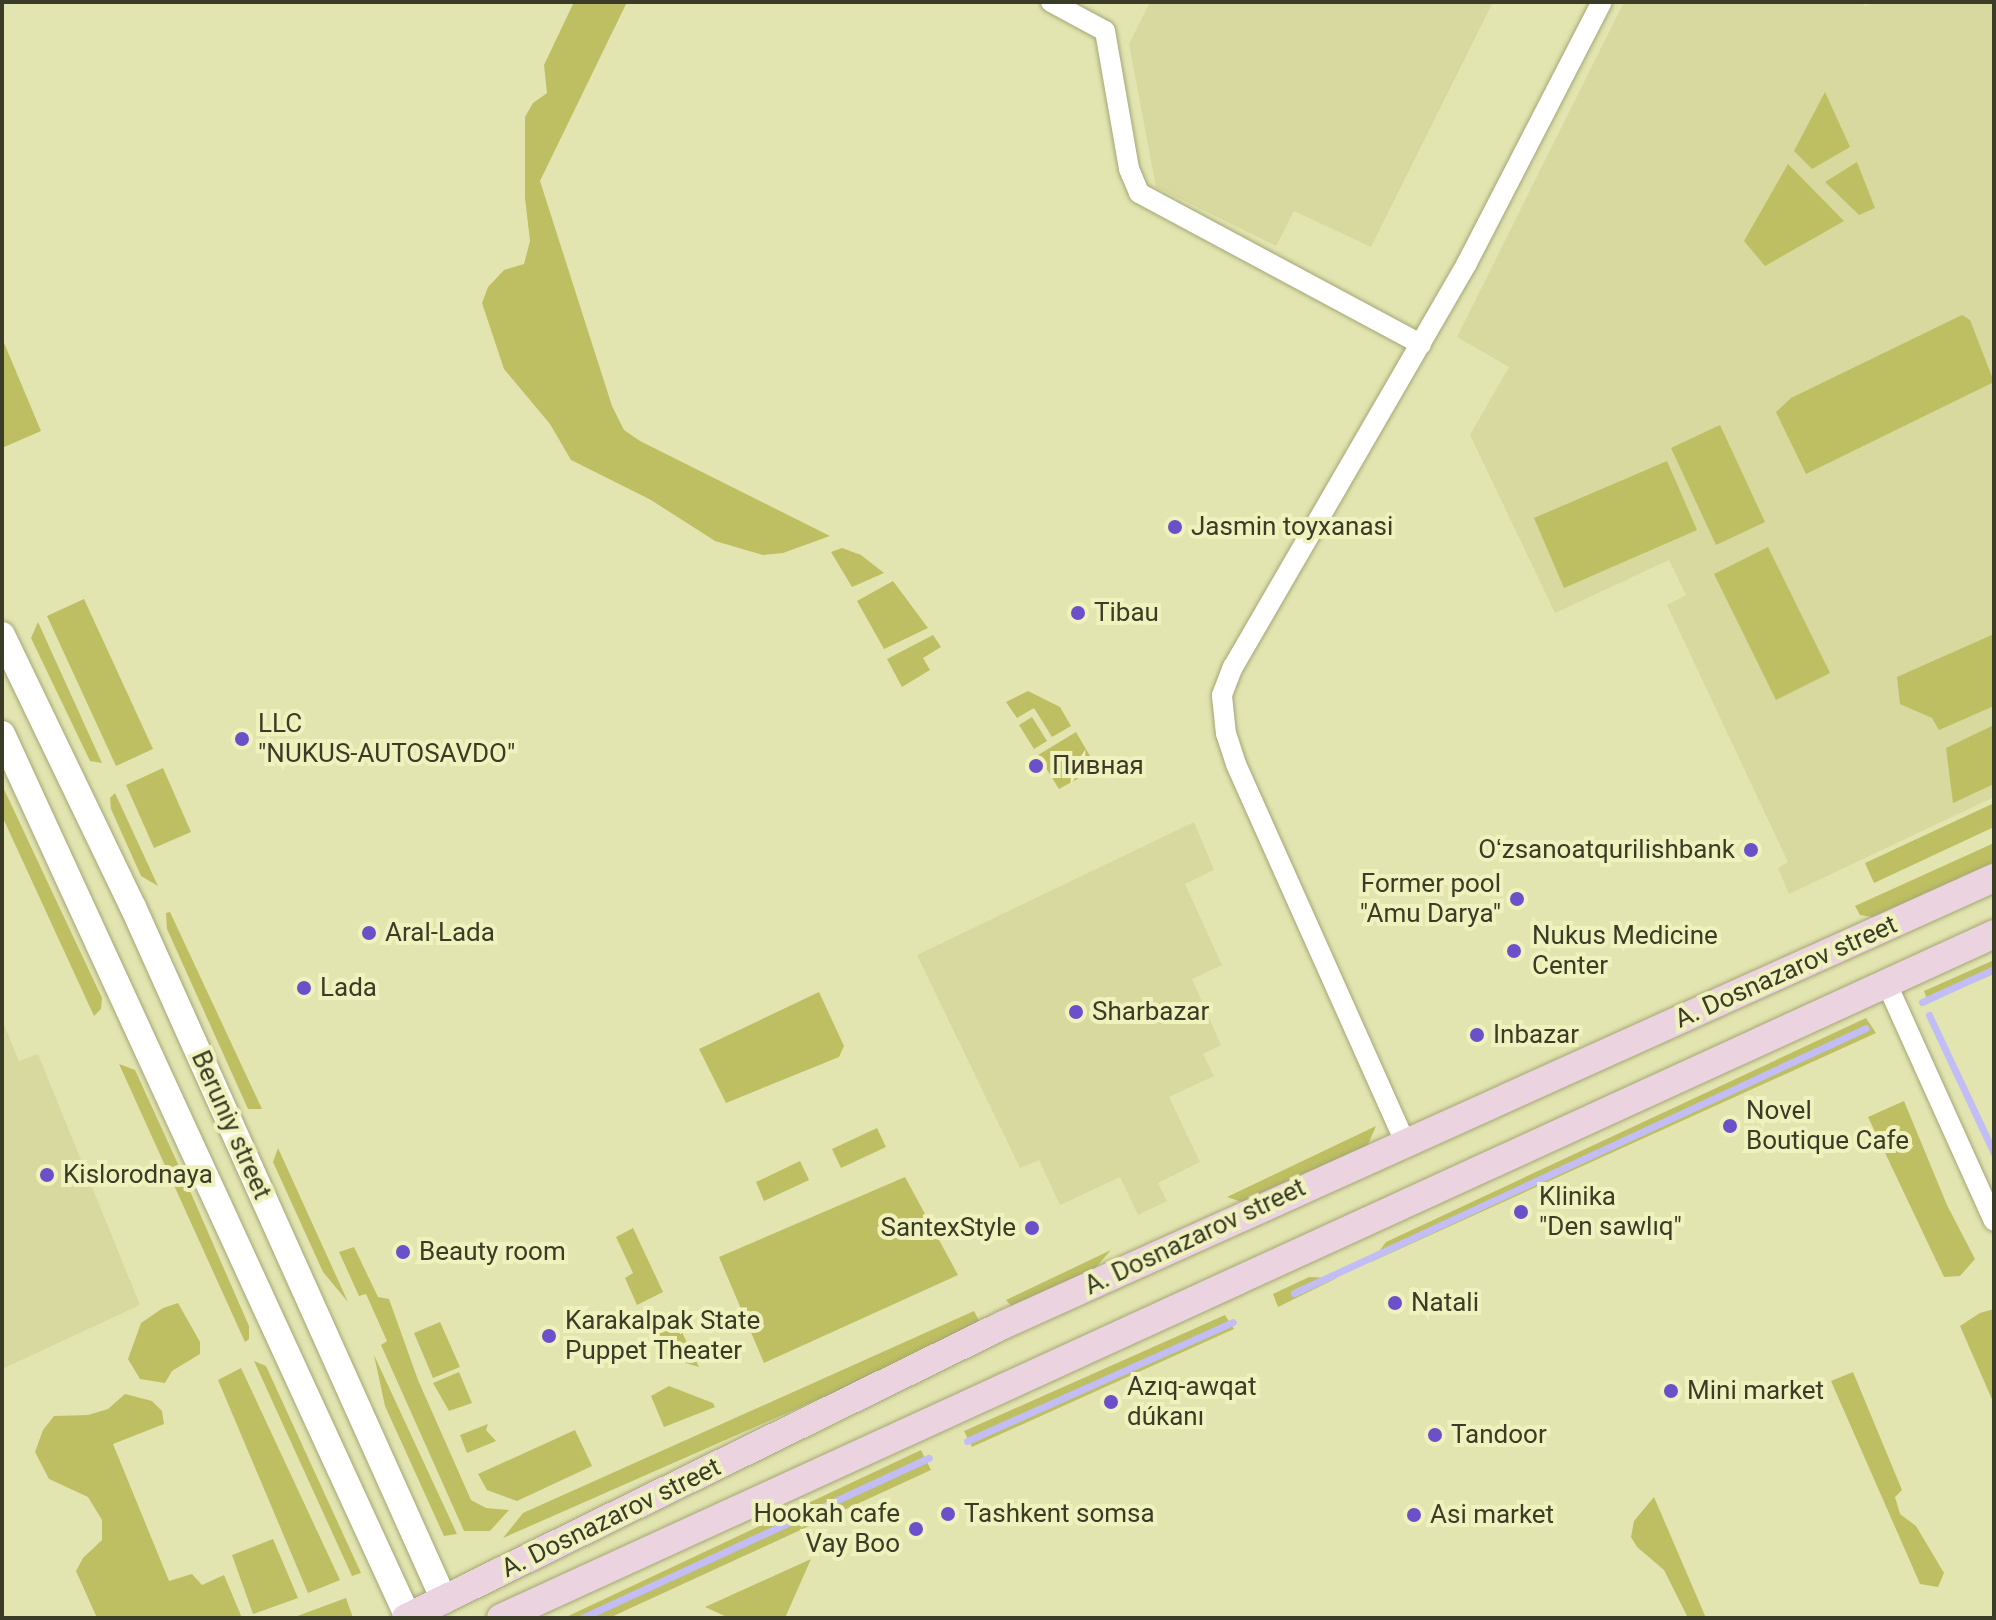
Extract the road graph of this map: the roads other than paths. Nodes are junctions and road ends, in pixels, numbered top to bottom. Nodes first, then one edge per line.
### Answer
1 (1051, 2) edge
2 (1602, 2) edge
3 (1421, 344) junction
4 (2, 635) edge
5 (2, 734) edge
6 (1994, 878) edge
7 (1994, 934) edge
8 (1886, 982) junction
9 (1405, 1142) junction
10 (1994, 1221) edge
11 (414, 1529) junction
12 (374, 1546) junction
13 (507, 1568) junction
14 (528, 1605) junction
15 (448, 1609) edge
16 (407, 1618) edge
17 (501, 1618) edge

1 - 3 street
2 - 3 street
3 - 9 street
4 - 11 street, Beruniy street
5 - 12 street, Beruniy street
6 - 9 main road, A. Dosnazarov street
7 - 8 main road, A. Dosnazarov street
8 - 10 street
8 - 14 main road, A. Dosnazarov street
9 - 13 main road, A. Dosnazarov street
11 - 12 street
11 - 15 street, Beruniy street
12 - 16 street, Beruniy street
13 - 14 main road
13 - 15 main road, A. Dosnazarov street
14 - 17 main road, A. Dosnazarov street
15 - 16 main road, A. Dosnazarov street

